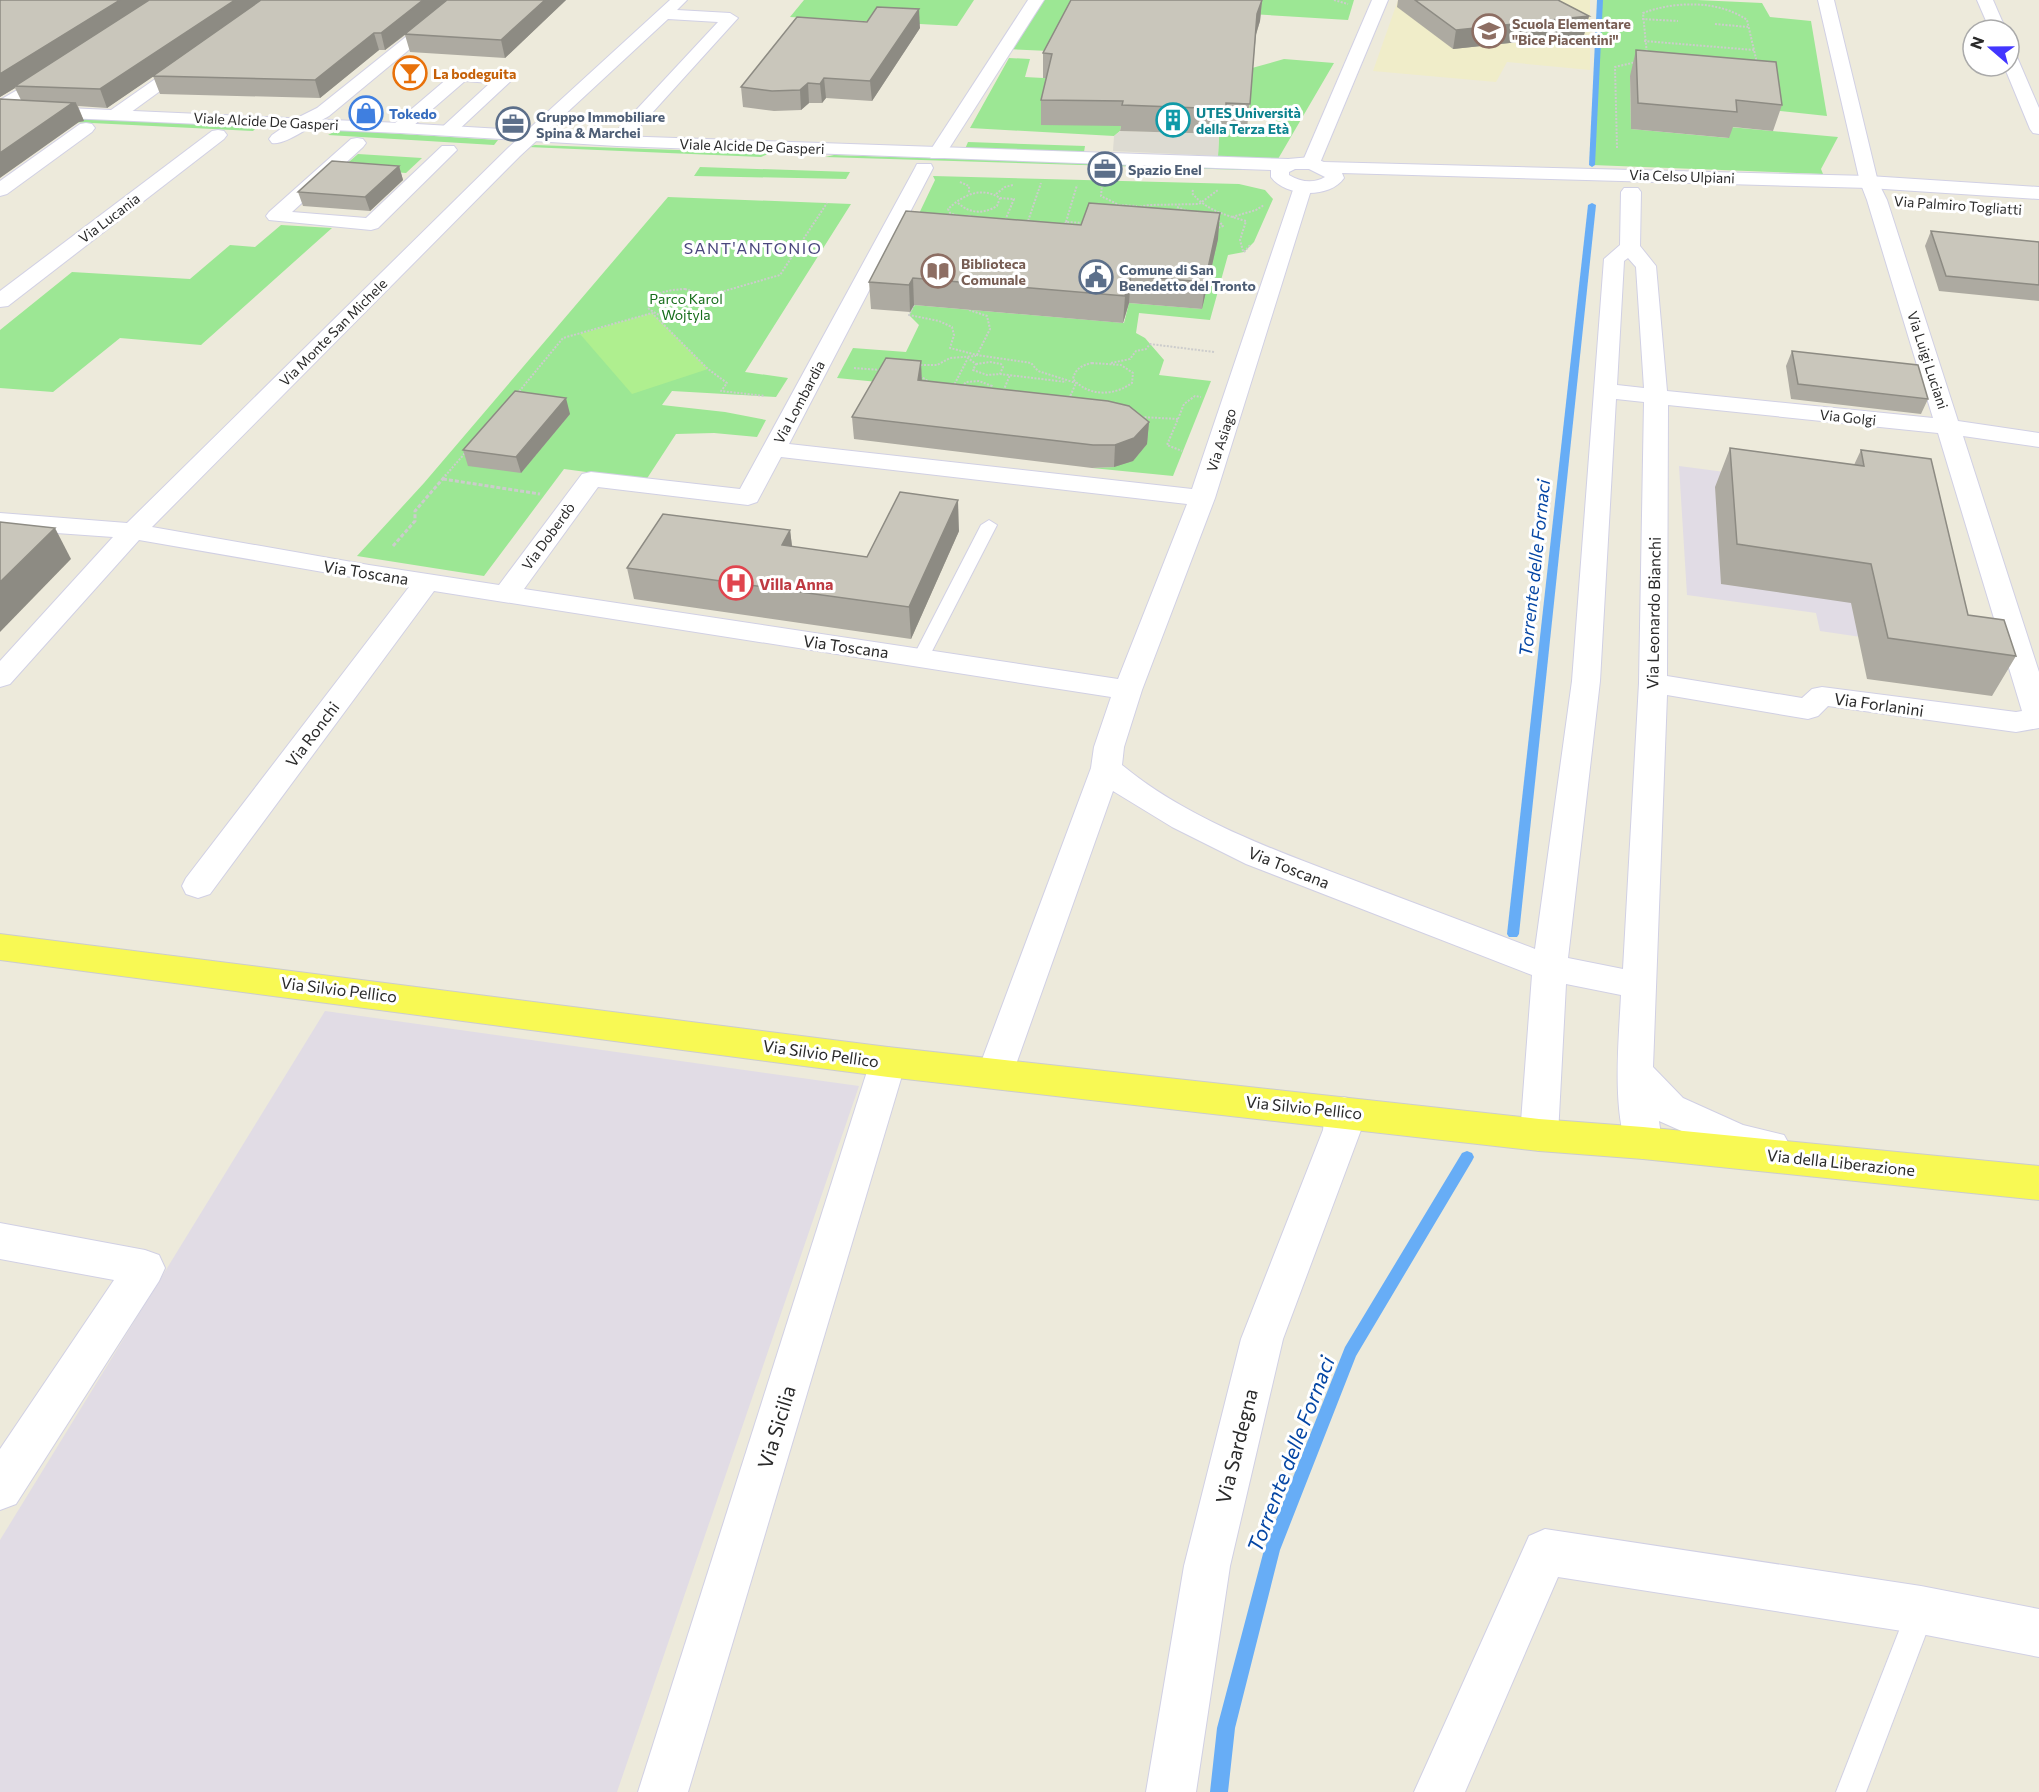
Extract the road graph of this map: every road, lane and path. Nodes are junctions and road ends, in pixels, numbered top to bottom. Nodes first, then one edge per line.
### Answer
1 (461, 0) edge
2 (679, 0) edge
3 (1036, 0) edge
4 (1380, 0) edge
5 (1826, 0) edge
6 (1985, 0) edge
7 (663, 14) junction
8 (1993, 18) edge
9 (1642, 19) junction
10 (1678, 21) dead end
11 (1716, 24) dead end
12 (1748, 27) junction
13 (1644, 41) junction
14 (211, 48) edge
15 (1754, 50) junction
16 (1647, 57) junction
17 (1654, 57) edge
18 (68, 64) edge
19 (1758, 66) edge
20 (2018, 78) edge
21 (0, 109) edge
22 (117, 114) junction
23 (0, 123) edge
24 (301, 123) junction
25 (86, 128) junction
26 (400, 128) junction
27 (2039, 129) edge
28 (448, 130) junction
29 (218, 135) junction
30 (531, 136) junction
31 (278, 139) junction
32 (617, 141) junction
33 (357, 143) junction
34 (380, 145) dead end
35 (425, 148) dead end
36 (448, 150) junction
37 (514, 152) junction
38 (1617, 156) dead end
39 (931, 161) junction
40 (1322, 171) junction
41 (959, 177) dead end
42 (1292, 177) junction
43 (1042, 179) dead end
44 (1078, 180) dead end
45 (1103, 181) dead end
46 (1195, 183) dead end
47 (1018, 184) dead end
48 (0, 190) edge
49 (1873, 191) junction
50 (1631, 192) junction
51 (2039, 193) edge
52 (969, 194) junction
53 (996, 194) junction
54 (1000, 198) junction
55 (958, 202) junction
56 (827, 203) dead end
57 (1200, 204) junction
58 (1264, 204) dead end
59 (1140, 206) junction
60 (1177, 207) junction
61 (1124, 211) edge
62 (2039, 211) edge
63 (1200, 214) edge
64 (1209, 217) edge
65 (1231, 217) junction
66 (962, 218) junction
67 (1066, 222) junction
68 (960, 224) junction
69 (1094, 224) edge
70 (950, 225) edge
71 (972, 226) junction
72 (1002, 228) edge
73 (1025, 230) edge
74 (968, 231) edge
75 (1211, 231) edge
76 (1061, 232) edge
77 (1630, 247) junction
78 (1251, 254) dead end
79 (707, 296) junction
80 (0, 301) edge
81 (914, 305) edge
82 (969, 310) edge
83 (652, 312) junction
84 (1220, 353) dead end
85 (977, 355) junction
86 (968, 358) junction
87 (1111, 363) junction
88 (976, 364) junction
89 (853, 368) dead end
90 (910, 368) edge
91 (884, 370) edge
92 (910, 373) edge
93 (1000, 374) junction
94 (1010, 375) junction
95 (932, 383) edge
96 (1076, 383) junction
97 (943, 385) edge
98 (954, 386) junction
99 (962, 387) junction
100 (966, 391) edge
101 (1604, 391) junction
102 (987, 393) edge
103 (950, 395) edge
104 (765, 396) dead end
105 (1656, 396) junction
106 (1204, 398) dead end
107 (510, 401) edge
108 (1068, 402) edge
109 (998, 403) edge
110 (1136, 416) edge
111 (1178, 418) junction
112 (1950, 427) junction
113 (2039, 440) edge
114 (473, 444) edge
115 (773, 449) junction
116 (1183, 451) dead end
117 (442, 479) junction
118 (591, 479) joint
119 (546, 495) dead end
120 (1202, 498) junction
121 (0, 521) edge
122 (988, 525) dead end
123 (133, 531) junction
124 (388, 552) dead end
125 (427, 582) junction
126 (506, 594) junction
127 (921, 657) junction
128 (0, 678) edge
129 (1653, 682) junction
130 (1128, 690) junction
131 (2039, 718) edge
132 (1106, 768) junction
133 (198, 886) dead end
134 (0, 948) edge
135 (1550, 968) junction
136 (1637, 985) junction
137 (888, 1062) junction
138 (1635, 1072) junction
139 (995, 1073) junction
140 (1344, 1112) junction
141 (1539, 1135) junction
142 (1643, 1143) junction
143 (1882, 1166) junction
144 (2039, 1183) edge
145 (0, 1241) edge
146 (0, 1488) edge
147 (1921, 1610) junction
148 (2039, 1633) edge
149 (663, 1792) edge
150 (1171, 1792) edge
151 (1439, 1792) edge
152 (1851, 1792) edge

1 - 24 street
2 - 7 street, Via Monte San Michele
3 - 39 street, Via Lombardia
4 - 40 street
5 - 49 street, Via Luigi Luciani
6 - 8 street
7 - 30 street, Via Monte San Michele
7 - 32 street
9 - 10 path
9 - 12 path
9 - 13 path
11 - 12 path
12 - 15 path
13 - 15 path
13 - 16 path
14 - 22 street
15 - 19 path
16 - 17 path
16 - 38 path
18 - 21 street
20 - 27 street
21 - 22 street, Viale Alcide De Gasperi
22 - 24 street, Viale Alcide De Gasperi
23 - 25 street, Viale Alcide De Gasperi
24 - 26 street, Viale Alcide De Gasperi
24 - 31 street
25 - 29 street, Viale Alcide De Gasperi
25 - 48 street
26 - 28 street, Viale Alcide De Gasperi
26 - 28 street
28 - 30 street, Viale Alcide De Gasperi
29 - 31 street, Viale Alcide De Gasperi
29 - 80 street, Via Lucania
30 - 32 street, Viale Alcide De Gasperi
30 - 37 street, Via Monte San Michele
31 - 33 street, Viale Alcide De Gasperi
32 - 39 street, Viale Alcide De Gasperi
33 - 34 street, Viale Alcide De Gasperi
33 - 36 street
35 - 36 street, Viale Alcide De Gasperi
36 - 37 street, Viale Alcide De Gasperi
37 - 39 street, Viale Alcide De Gasperi
37 - 123 street, Via Monte San Michele
39 - 42 street, Viale Alcide De Gasperi
39 - 115 street, Via Lombardia
40 - 42 street
40 - 42 street
40 - 49 street, Via Celso Ulpiani
40 - 50 street, Via Celso Ulpiani
41 - 52 path
42 - 120 street, Via Asiago
43 - 73 path
44 - 67 path
45 - 59 path
46 - 57 path
47 - 53 path
49 - 50 street, Via Celso Ulpiani
49 - 51 street, Via Celso Ulpiani
49 - 62 street, Via Palmiro Togliatti
49 - 112 street, Via Luigi Luciani
50 - 77 street
52 - 53 path
52 - 55 path
53 - 54 path
54 - 55 path
54 - 72 path
55 - 66 path
56 - 79 path
57 - 60 path
57 - 65 path
58 - 65 path
59 - 60 path
59 - 61 path
60 - 63 path
64 - 75 path
65 - 78 path
66 - 68 path
66 - 71 path
67 - 69 path
67 - 76 path
68 - 70 path
68 - 71 path
71 - 74 path
77 - 101 street
77 - 105 street, Via Leonardo Bianchi
79 - 83 path
79 - 83 path
81 - 85 path
82 - 85 path
83 - 104 path
83 - 107 path
84 - 87 path
85 - 86 path
85 - 96 path
86 - 88 path
86 - 90 path
86 - 98 path
87 - 96 path
87 - 96 path
88 - 93 path
88 - 93 path
89 - 91 path
92 - 95 path
93 - 94 path
94 - 96 path
94 - 109 path
96 - 108 path
97 - 98 path
98 - 99 path
98 - 103 path
99 - 100 path
99 - 102 path
101 - 105 street, Via Golgi
101 - 135 street
105 - 112 street, Via Golgi
105 - 129 street, Via Leonardo Bianchi
106 - 111 path
110 - 111 path
111 - 116 path
112 - 113 street, Via Golgi
112 - 131 street, Via Luigi Luciani
114 - 117 path
115 - 118 street, Via Lombardia
115 - 120 street
117 - 119 path
117 - 124 path
118 - 126 street, Via Doberdò
120 - 130 street, Via Asiago
121 - 123 street, Via Toscana
122 - 127 lane
123 - 125 street, Via Toscana
123 - 128 street, Via Monte San Michele
125 - 126 street, Via Toscana
125 - 133 street, Via Ronchi
126 - 127 street, Via Toscana
127 - 130 street, Via Toscana
129 - 131 street, Via Forlanini
129 - 136 street, Via Leonardo Bianchi
130 - 132 street
132 - 135 street, Via Toscana
132 - 139 street
134 - 137 main road, Via Silvio Pellico
135 - 136 street
135 - 141 street
136 - 138 street, Via Leonardo Bianchi
137 - 139 main road, Via Silvio Pellico
137 - 149 street, Via Sicilia
138 - 142 street, Via Leonardo Bianchi
138 - 143 street
139 - 140 main road, Via Silvio Pellico
140 - 141 main road, Via Silvio Pellico
140 - 150 street, Via Sardegna
141 - 142 main road, Via Silvio Pellico
142 - 143 main road, Via della Liberazione
143 - 144 main road, Via della Liberazione
145 - 146 street
147 - 148 street
147 - 151 street
147 - 152 lane

